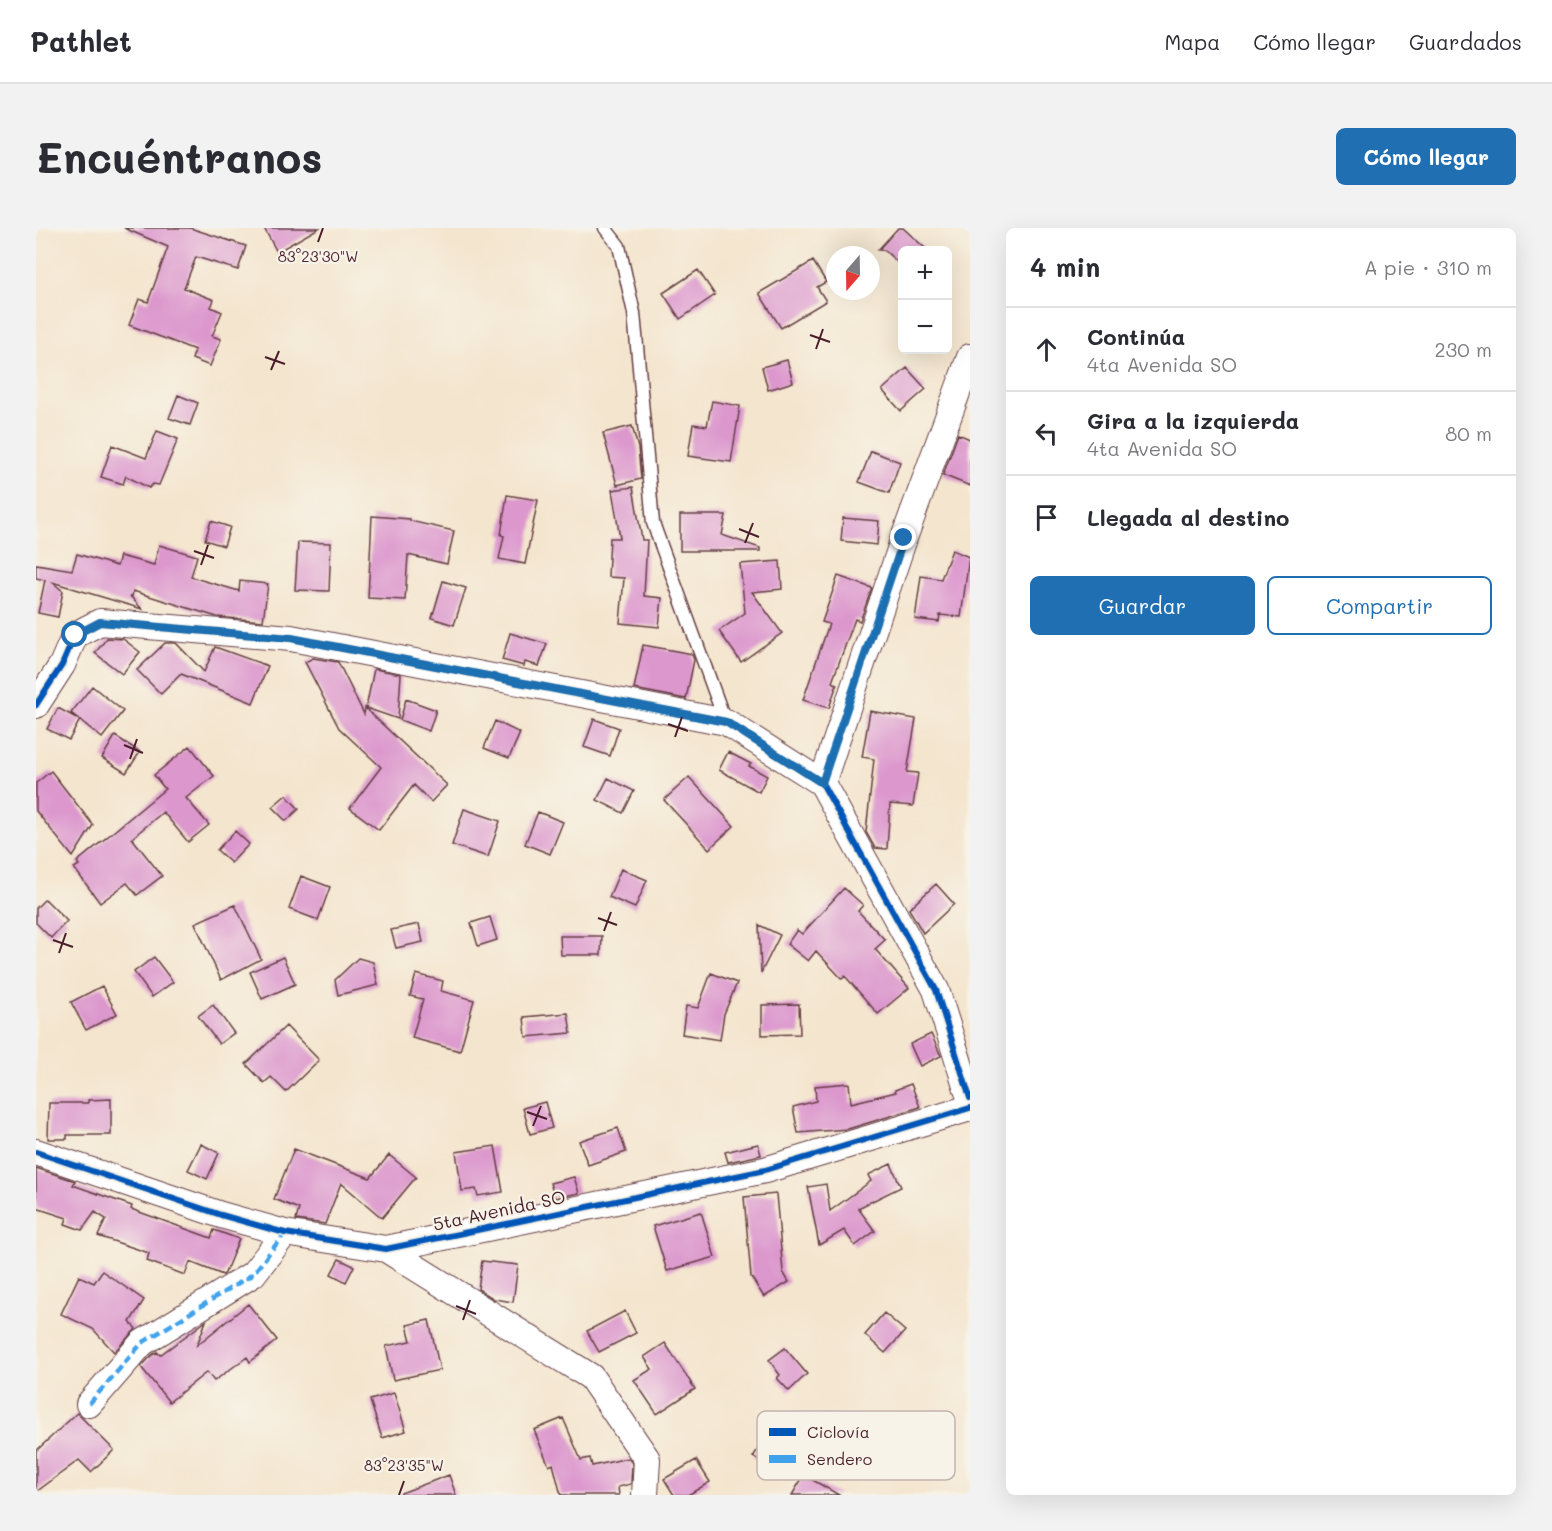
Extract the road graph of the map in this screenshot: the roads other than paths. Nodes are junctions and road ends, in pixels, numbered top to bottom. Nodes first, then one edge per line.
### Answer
1 (604, 228) edge
2 (970, 357) edge
3 (36, 705) edge
4 (726, 722) junction
5 (822, 783) junction
6 (970, 1098) edge
7 (970, 1108) edge
8 (36, 1152) edge
9 (285, 1233) junction
10 (386, 1249) junction
11 (89, 1404) dead end
12 (645, 1495) edge

1 - 4 lane
2 - 5 street
3 - 4 street
4 - 5 street
5 - 6 street
7 - 10 street, 5ta Avenida SO
8 - 9 street, 5ta Avenida SO
9 - 10 street, 5ta Avenida SO
9 - 11 street
10 - 12 street

